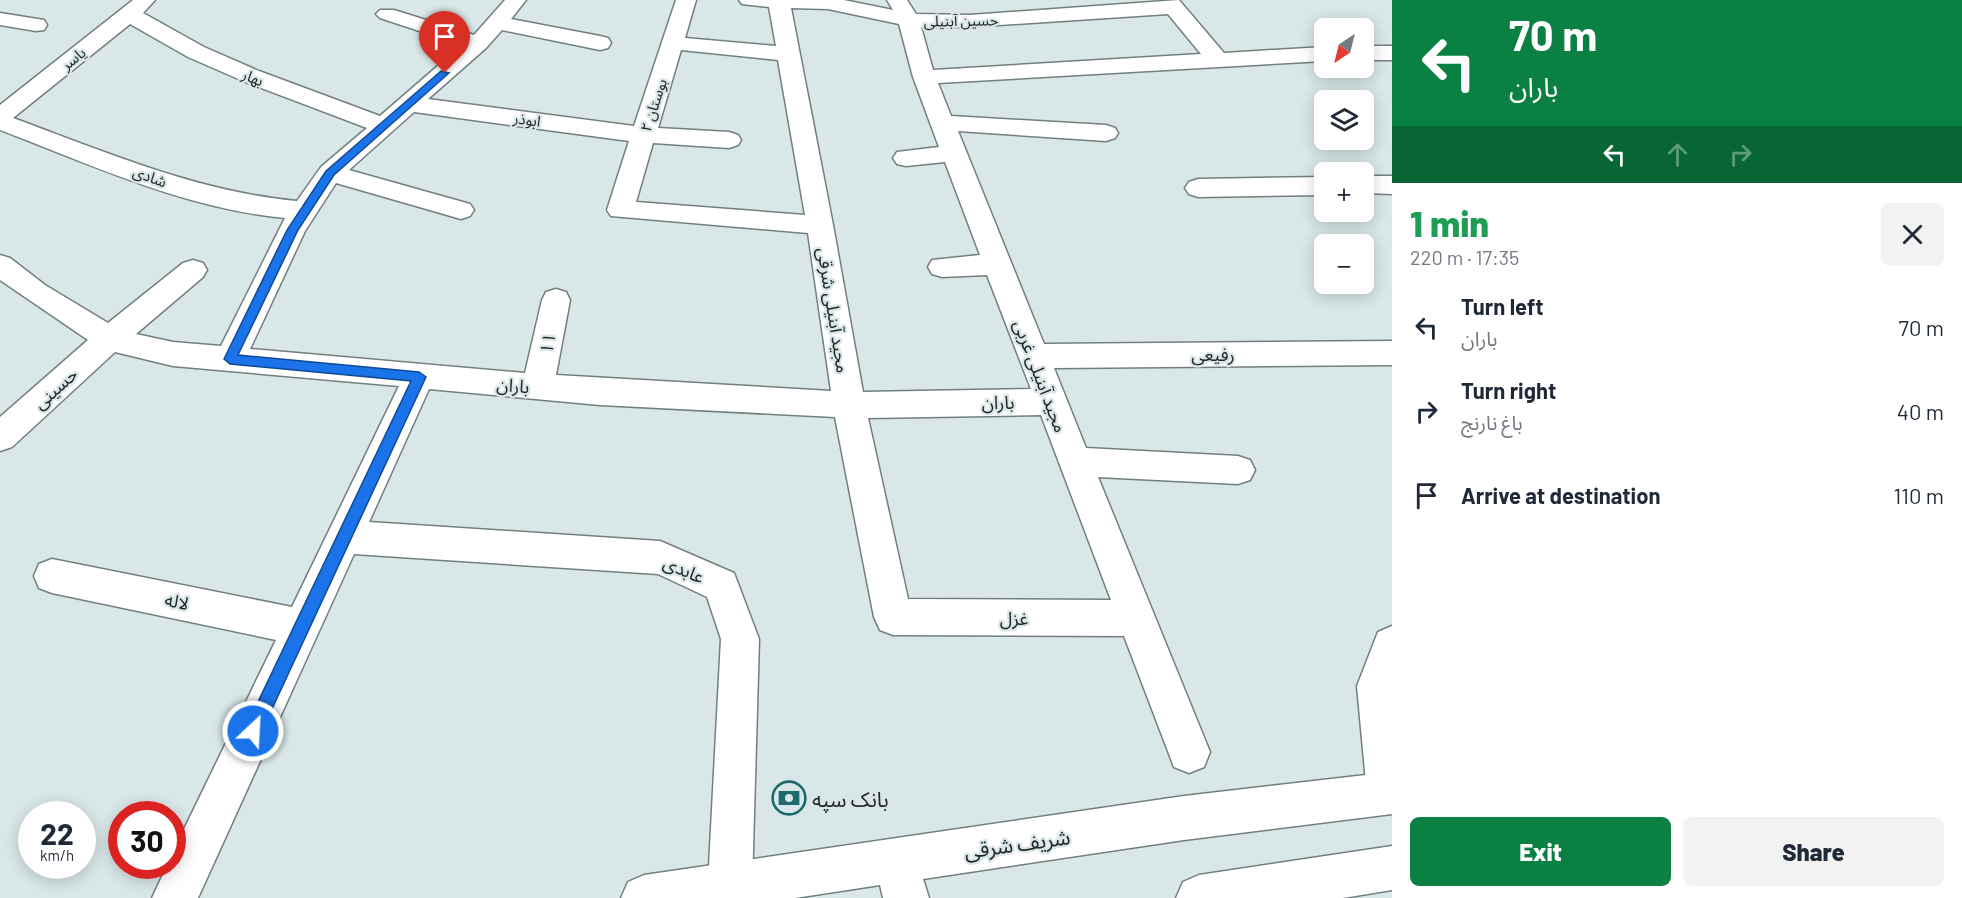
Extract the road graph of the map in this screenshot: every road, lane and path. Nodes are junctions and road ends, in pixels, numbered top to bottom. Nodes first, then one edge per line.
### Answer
1 (22, 0) edge
2 (146, 0) edge
3 (516, 0) edge
4 (686, 0) edge
5 (749, 0) edge
6 (779, 2) junction
7 (1171, 3) edge
8 (903, 10) edge
9 (128, 14) junction
10 (387, 14) dead end
11 (0, 17) edge
12 (496, 22) junction
13 (36, 25) dead end
14 (673, 42) junction
15 (478, 43) junction
16 (600, 43) dead end
17 (1374, 52) edge
18 (1392, 53) edge
19 (788, 54) junction
20 (1314, 54) edge
21 (1217, 59) junction
22 (924, 78) junction
23 (411, 104) junction
24 (0, 117) edge
25 (0, 122) edge
26 (943, 123) junction
27 (385, 126) junction
28 (1106, 133) dead end
29 (644, 135) junction
30 (729, 140) dead end
31 (954, 153) junction
32 (906, 158) dead end
33 (330, 173) junction
34 (1374, 185) edge
35 (1392, 185) edge
36 (1314, 186) edge
37 (1198, 188) dead end
38 (461, 210) dead end
39 (305, 211) junction
40 (820, 225) junction
41 (998, 264) junction
42 (0, 265) edge
43 (942, 267) dead end
44 (192, 270) dead end
45 (556, 300) dead end
46 (109, 339) junction
47 (1392, 353) edge
48 (1034, 356) junction
49 (230, 359) junction
50 (419, 377) junction
51 (538, 387) junction
52 (1051, 402) junction
53 (849, 405) junction
54 (0, 437) edge
55 (1075, 462) junction
56 (1238, 470) dead end
57 (344, 537) junction
58 (52, 576) dead end
59 (893, 617) joint
60 (1136, 618) junction
61 (302, 627) junction
62 (1392, 645) edge
63 (1189, 752) dead end
64 (1390, 793) edge
65 (1392, 868) edge
66 (901, 880) edge
67 (730, 885) junction
68 (175, 898) edge
69 (644, 898) edge
70 (1199, 898) edge

1 - 11 street
2 - 9 street, یاسر
3 - 12 street
4 - 14 street, بوستان ۲
5 - 6 street, حسین آبنیلی
6 - 8 street, حسین آبنیلی
6 - 19 street, مجید آبنیلی شرقی
7 - 8 street, حسین آبنیلی
7 - 21 street
8 - 22 street, مجید آبنیلی غربی
9 - 24 street, یاسر
9 - 27 street, بهار
10 - 15 street
11 - 13 street
12 - 15 street
12 - 16 street
14 - 19 street
14 - 29 street, بوستان ۲
15 - 23 street
17 - 18 street
19 - 40 street, مجید آبنیلی شرقی
20 - 21 street
21 - 22 street
22 - 26 street, مجید آبنیلی غربی
23 - 27 street
23 - 29 street, ابوذر
25 - 39 street, شادی
26 - 28 street
26 - 31 street, مجید آبنیلی غربی
27 - 33 street
29 - 30 street, ابوذر
29 - 40 street, بوستان ۲
31 - 32 street
31 - 41 street, مجید آبنیلی غربی
33 - 38 street
33 - 39 street
34 - 35 street
36 - 37 street
39 - 49 street
40 - 53 street, مجید آبنیلی شرقی
41 - 43 street
41 - 48 street, مجید آبنیلی غربی
42 - 46 street, باران
44 - 46 street, حسینی
45 - 51 street, ۱۱
46 - 49 street, باران
46 - 54 street, حسینی
47 - 48 street, رفیعی
48 - 52 street, مجید آبنیلی غربی
49 - 50 street, باران
50 - 51 street, باران
50 - 57 street
51 - 53 street, باران
52 - 53 street, باران
52 - 55 street, مجید آبنیلی غربی
53 - 59 street, مجید آبنیلی شرقی
55 - 56 street
55 - 60 street, مجید آبنیلی غربی
57 - 61 street
57 - 67 street, عابدی
58 - 61 street, لاله
59 - 60 street, غزل
60 - 63 street, مجید آبنیلی غربی
61 - 68 street
62 - 64 street
64 - 66 street, شریف شرقی
65 - 70 street
66 - 67 street, شریف شرقی
67 - 69 street, شریف شرقی

